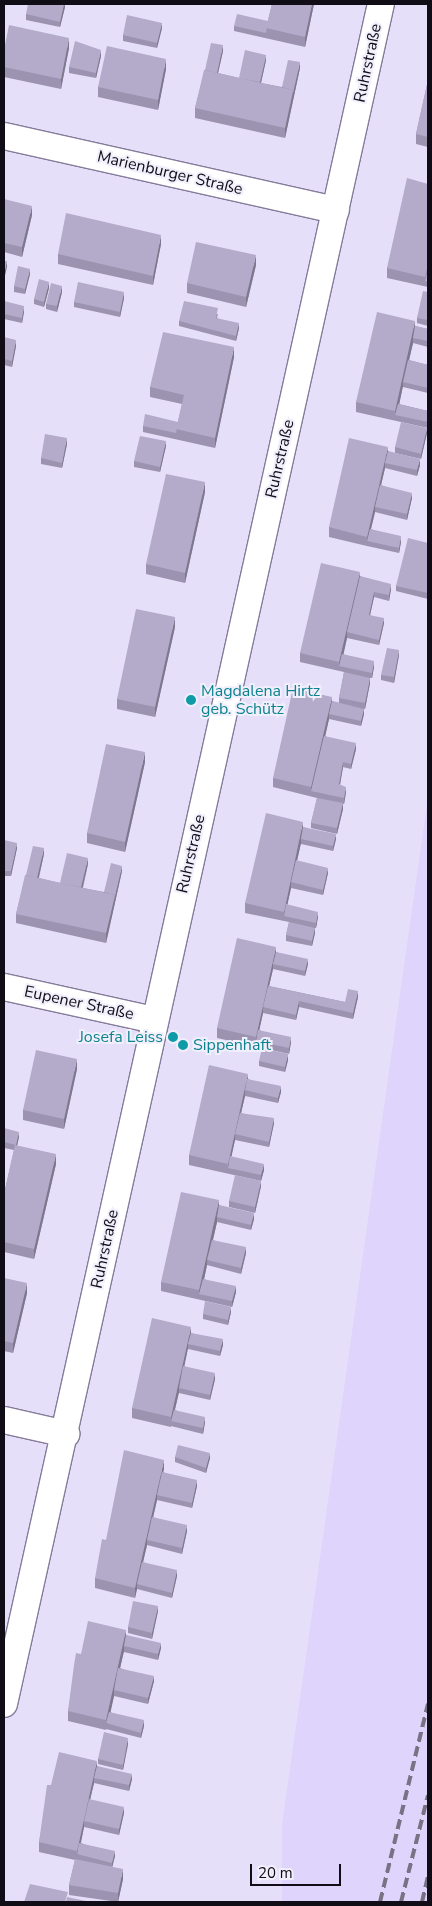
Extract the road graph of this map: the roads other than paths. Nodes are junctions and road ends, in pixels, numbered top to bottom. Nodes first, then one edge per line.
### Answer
1 (381, 4) edge
2 (4, 136) edge
3 (336, 210) junction
4 (4, 987) edge
5 (154, 1020) junction
6 (4, 1420) edge
7 (66, 1434) junction
8 (4, 1704) edge

1 - 3 street, Ruhrstraße
2 - 3 street, Marienburger Straße
3 - 5 street, Ruhrstraße
4 - 5 street, Eupener Straße
5 - 7 street, Ruhrstraße
6 - 7 street
7 - 8 street, Ruhrstraße

